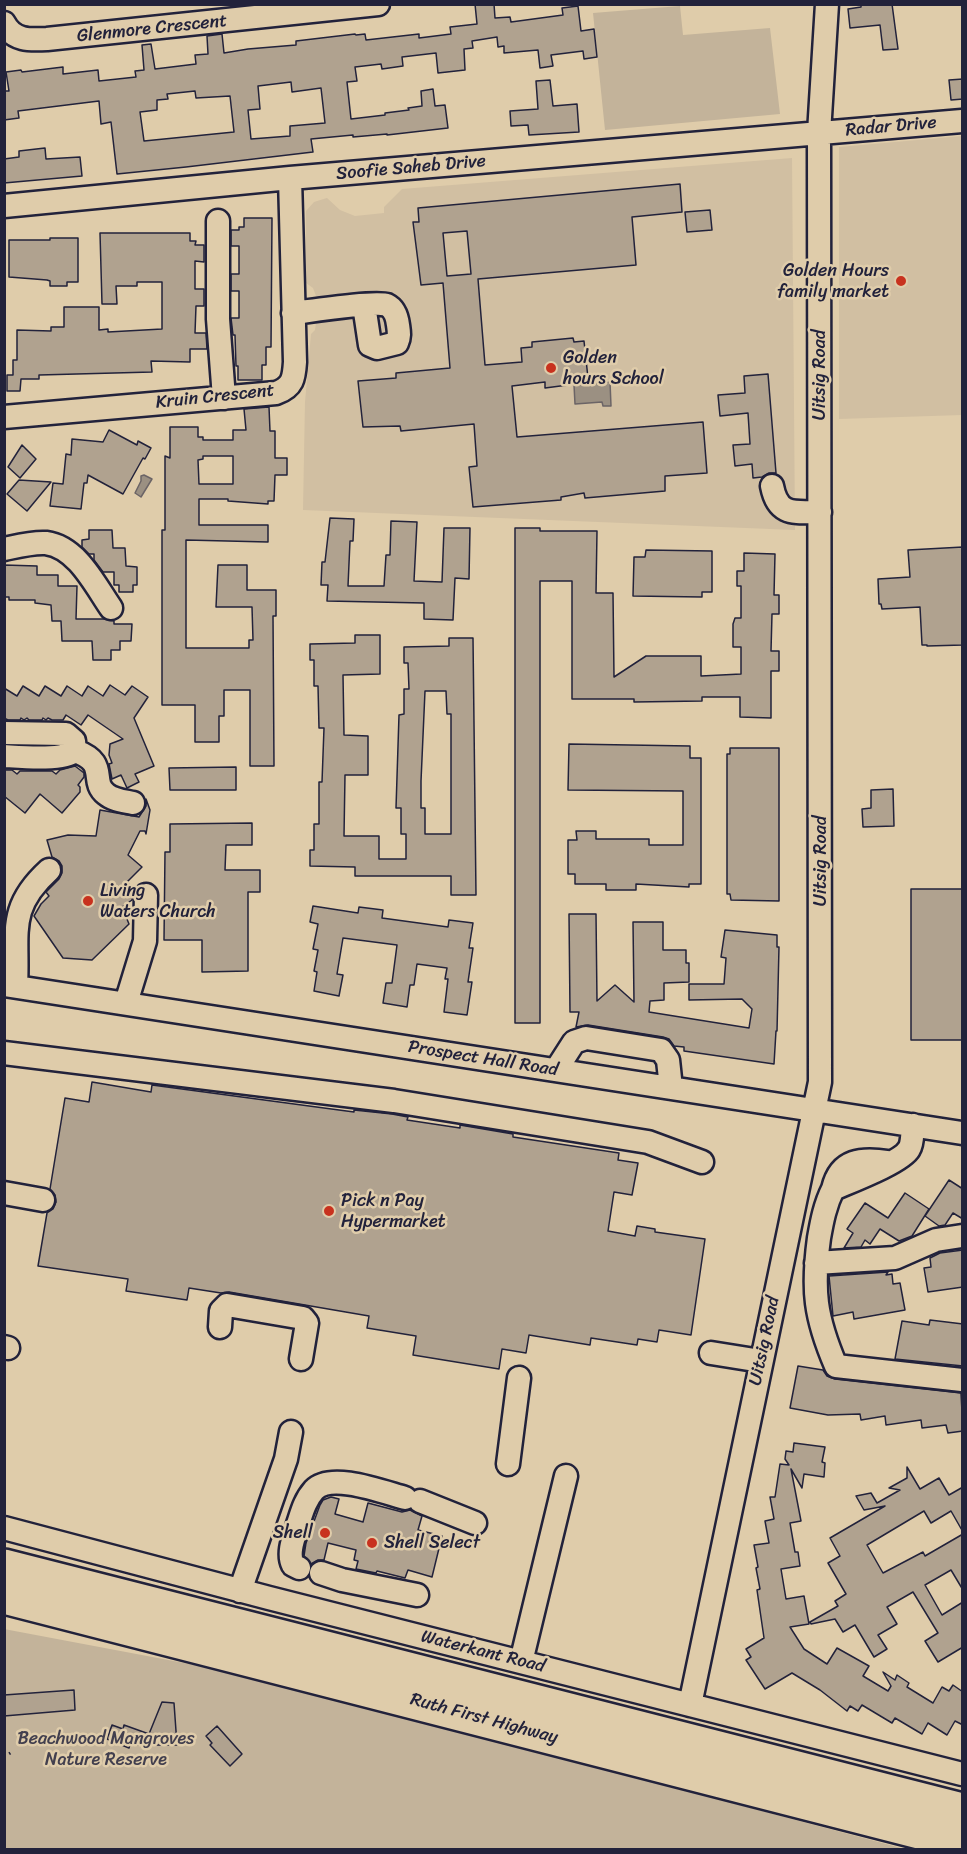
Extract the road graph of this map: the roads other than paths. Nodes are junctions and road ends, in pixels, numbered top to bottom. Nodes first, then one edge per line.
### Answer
1 (378, 4) edge
2 (827, 4) edge
3 (297, 9) edge
4 (8, 28) edge
5 (963, 121) edge
6 (819, 133) junction
7 (290, 178) junction
8 (4, 206) edge
9 (218, 221) dead end
10 (364, 305) dead end
11 (293, 313) junction
12 (224, 398) junction
13 (4, 417) edge
14 (772, 486) dead end
15 (820, 512) junction
16 (4, 549) edge
17 (111, 608) dead end
18 (4, 733) edge
19 (75, 751) junction
20 (4, 756) edge
21 (133, 803) dead end
22 (49, 870) dead end
23 (146, 895) dead end
24 (12, 907) edge
25 (10, 985) edge
26 (126, 1003) junction
27 (4, 1053) edge
28 (556, 1070) junction
29 (671, 1088) junction
30 (815, 1110) junction
31 (913, 1125) junction
32 (963, 1133) edge
33 (702, 1162) dead end
34 (4, 1193) edge
35 (43, 1200) dead end
36 (963, 1236) edge
37 (816, 1263) junction
38 (220, 1327) dead end
39 (711, 1353) dead end
40 (301, 1359) dead end
41 (761, 1360) junction
42 (519, 1378) dead end
43 (963, 1380) edge
44 (291, 1432) dead end
45 (508, 1464) dead end
46 (566, 1476) dead end
47 (263, 1522) junction
48 (475, 1523) dead end
49 (4, 1528) edge
50 (295, 1531) junction
51 (4, 1566) edge
52 (299, 1568) dead end
53 (240, 1591) junction
54 (417, 1595) dead end
55 (4, 1597) edge
56 (4, 1614) edge
57 (330, 1614) junction
58 (216, 1649) junction
59 (520, 1662) junction
60 (690, 1705) junction
61 (963, 1774) edge
62 (963, 1810) edge
63 (963, 1843) edge

1 - 3 street, Glenmore Crescent
2 - 6 street, Uitsig Road
3 - 4 street, Glenmore Crescent
5 - 6 street, Radar Drive
6 - 7 street, Soofie Saheb Drive
6 - 15 street, Uitsig Road
7 - 8 street, Soofie Saheb Drive
7 - 11 street, Kruin Crescent
9 - 12 street
10 - 11 street
11 - 12 street, Kruin Crescent
12 - 13 street, Kruin Crescent
14 - 15 street
15 - 30 street, Uitsig Road
16 - 17 street
18 - 19 street
19 - 20 street
19 - 21 street
22 - 24 street
23 - 26 street
24 - 25 street
25 - 26 street, Prospect Hall Road
26 - 28 street, Prospect Hall Road
27 - 33 street
28 - 29 street, Prospect Hall Road
28 - 29 street
29 - 30 street, Prospect Hall Road
30 - 31 street, Prospect Hall Road
30 - 41 street, Uitsig Road
31 - 32 street, Prospect Hall Road
31 - 37 street
34 - 35 street
36 - 37 street
37 - 43 street
38 - 40 street
39 - 41 street
41 - 60 street, Uitsig Road
42 - 45 street
44 - 47 street
46 - 59 street
47 - 50 street
47 - 53 street
48 - 50 street
49 - 53 street, Waterkant Road
50 - 52 street
51 - 62 highway, Ruth First Highway
53 - 57 street, Waterkant Road
54 - 57 street
55 - 58 highway, Ruth First Highway
56 - 58 highway
57 - 59 street, Waterkant Road
58 - 63 highway, Ruth First Highway
59 - 60 street, Waterkant Road
60 - 61 street, Waterkant Road

